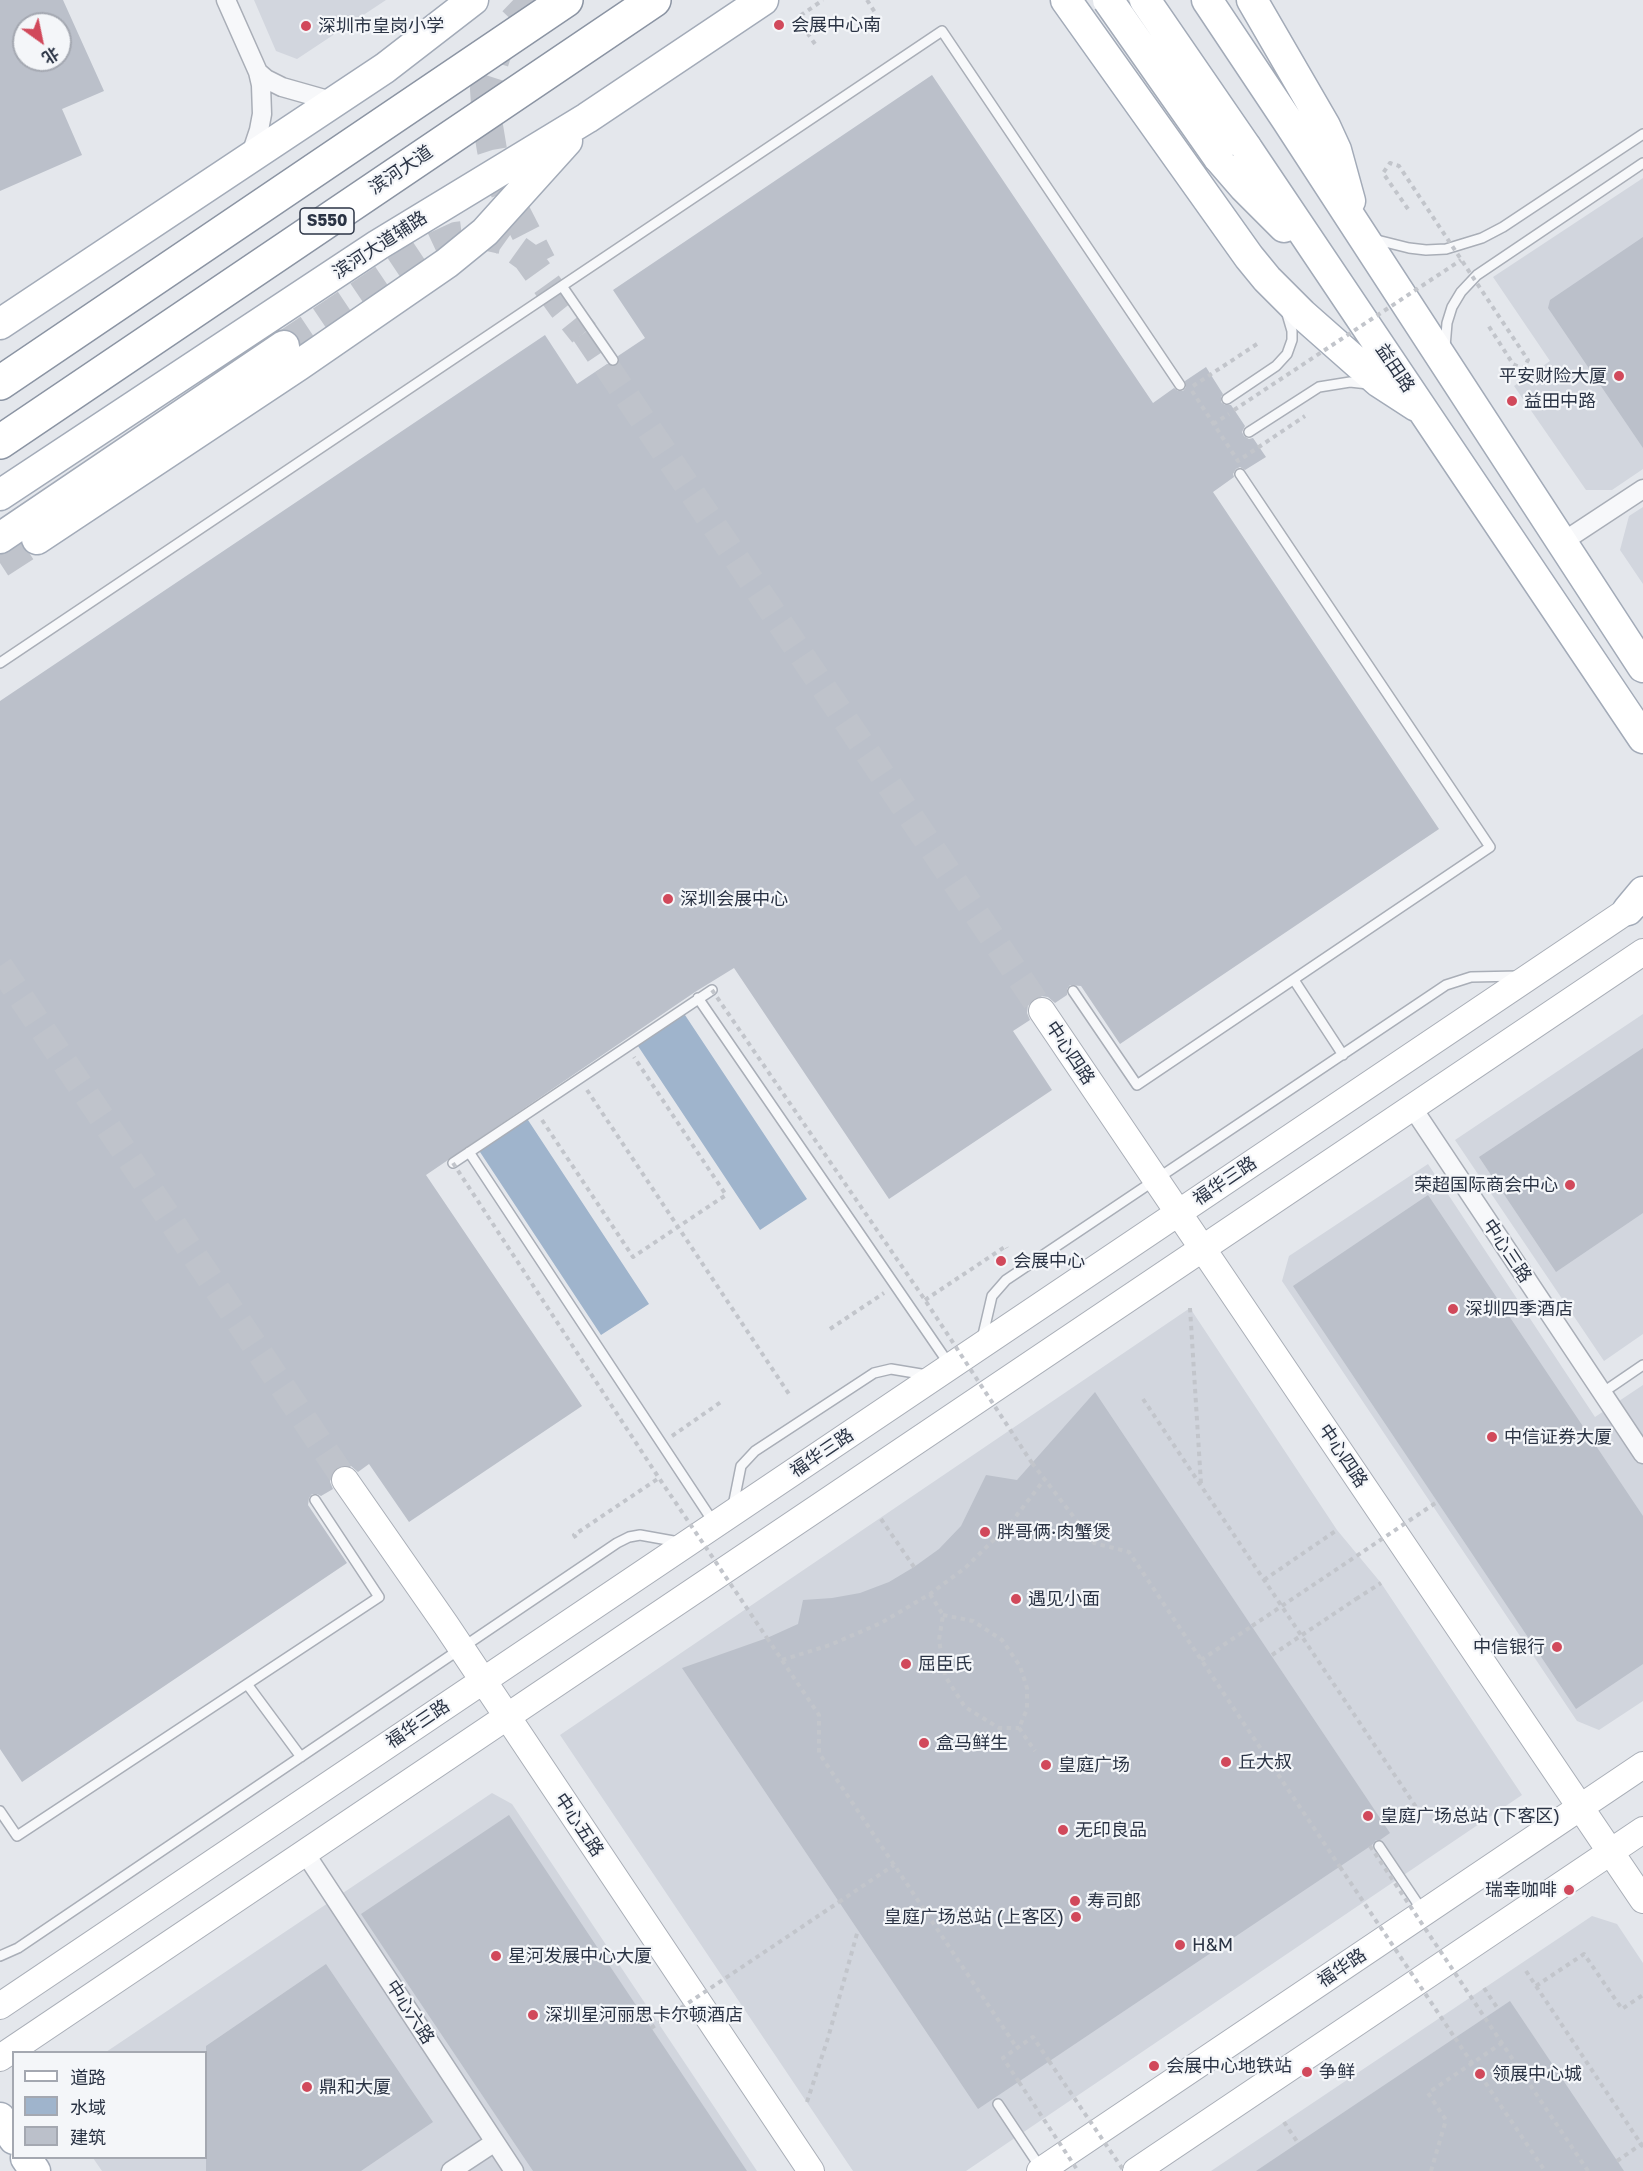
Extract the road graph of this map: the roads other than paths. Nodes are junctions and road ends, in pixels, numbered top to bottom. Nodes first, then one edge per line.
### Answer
1 (226, 0) edge
2 (473, 0) edge
3 (566, 0) edge
4 (654, 0) edge
5 (763, 0) edge
6 (1066, 0) edge
7 (1108, 0) edge
8 (1146, 0) edge
9 (1207, 0) edge
10 (1252, 0) edge
11 (258, 72) junction
12 (335, 102) junction
13 (587, 118) junction
14 (1643, 134) edge
15 (1232, 152) junction
16 (249, 159) junction
17 (1643, 163) edge
18 (1358, 228) junction
19 (1249, 257) junction
20 (562, 286) junction
21 (0, 324) edge
22 (284, 346) tunnel mouth
23 (612, 360) dead end
24 (1446, 365) junction
25 (0, 383) edge
26 (1180, 385) dead end
27 (1395, 394) junction
28 (1227, 399) dead end
29 (1425, 411) junction
30 (1249, 432) dead end
31 (0, 442) edge
32 (1240, 474) dead end
33 (1643, 489) edge
34 (0, 495) edge
35 (0, 538) edge
36 (37, 538) tunnel mouth
37 (1561, 543) junction
38 (0, 663) edge
39 (1643, 667) edge
40 (1643, 738) edge
41 (1638, 900) edge
42 (1643, 952) edge
43 (1541, 968) junction
44 (1294, 980) junction
45 (712, 990) road end
46 (1073, 991) dead end
47 (698, 998) junction
48 (1042, 1011) tunnel mouth
49 (1343, 1055) junction
50 (1412, 1107) junction
51 (469, 1152) junction
52 (453, 1163) road end
53 (1155, 1180) junction
54 (1178, 1213) junction
55 (1203, 1248) junction
56 (974, 1350) junction
57 (1643, 1365) edge
58 (946, 1369) junction
59 (1602, 1393) junction
60 (1643, 1454) edge
61 (345, 1480) tunnel mouth
62 (315, 1500) dead end
63 (721, 1520) junction
64 (693, 1540) junction
65 (462, 1648) junction
66 (483, 1681) junction
67 (247, 1684) junction
68 (507, 1716) junction
69 (301, 1757) junction
70 (1643, 1765) edge
71 (1580, 1807) junction
72 (0, 1811) edge
73 (1643, 1830) edge
74 (1375, 1846) road end
75 (1610, 1852) junction
76 (305, 1853) junction
77 (1643, 1900) edge
78 (1424, 1912) junction
79 (0, 1956) edge
80 (0, 2006) edge
81 (0, 2058) edge
82 (998, 2104) dead end
83 (0, 2118) edge
84 (12, 2136) edge
85 (495, 2142) junction
86 (1041, 2170) edge
87 (451, 2171) edge
88 (514, 2171) edge
89 (811, 2171) edge
90 (1136, 2171) edge

1 - 11 street
2 - 12 main road
3 - 25 highway, S550
4 - 31 highway, 滨河大道 / S550
5 - 13 main road, 滨河大道辅路
6 - 19 main road
7 - 15 main road, bridge
8 - 15 main road, 益田路, bridge
9 - 18 main road
10 - 18 main road
11 - 12 street
11 - 16 street
12 - 16 main road
13 - 34 main road, 滨河大道辅路
13 - 36 main road
14 - 18 lane
15 - 29 main road, 益田路
16 - 21 main road
17 - 24 lane
18 - 24 main road
19 - 27 main road
19 - 28 lane
20 - 23 lane
20 - 26 lane
20 - 38 lane
22 - 35 main road
24 - 37 main road
27 - 29 main road
27 - 30 lane
29 - 40 main road, 益田路
32 - 44 lane
33 - 37 street
37 - 39 main road
41 - 43 street, 福华三路
42 - 50 street
43 - 49 lane
43 - 54 street, 福华三路
44 - 46 lane
44 - 49 lane
45 - 47 lane
47 - 51 lane
47 - 58 lane
48 - 53 street, 中心四路
49 - 53 lane
50 - 55 street
50 - 59 street, 中心三路
51 - 52 lane
51 - 63 lane
53 - 54 street, 中心四路
53 - 56 lane
54 - 55 street, 中心四路
54 - 56 street, 福华三路
55 - 68 street
55 - 71 street, 中心四路
56 - 58 street, 福华三路
57 - 59 lane
58 - 63 street, 福华三路
58 - 63 lane
59 - 60 street, 中心三路
61 - 65 street, 中心五路
62 - 67 lane
63 - 64 street, 福华三路
64 - 65 lane
64 - 66 street, 福华三路
65 - 66 street, 中心五路
65 - 69 lane
66 - 68 street, 中心五路
66 - 80 street, 福华三路
67 - 69 lane
67 - 72 lane
68 - 76 street
68 - 89 street, 中心五路
69 - 79 lane
70 - 71 street, 福华路
71 - 75 street, 中心四路
71 - 78 street, 福华路
73 - 75 street
74 - 78 lane
75 - 77 street, 中心四路
75 - 90 street
76 - 81 street
76 - 85 street, 中心六路
78 - 86 street, 福华路
82 - 86 lane
83 - 84 main road
85 - 87 street
85 - 88 street, 中心六路

